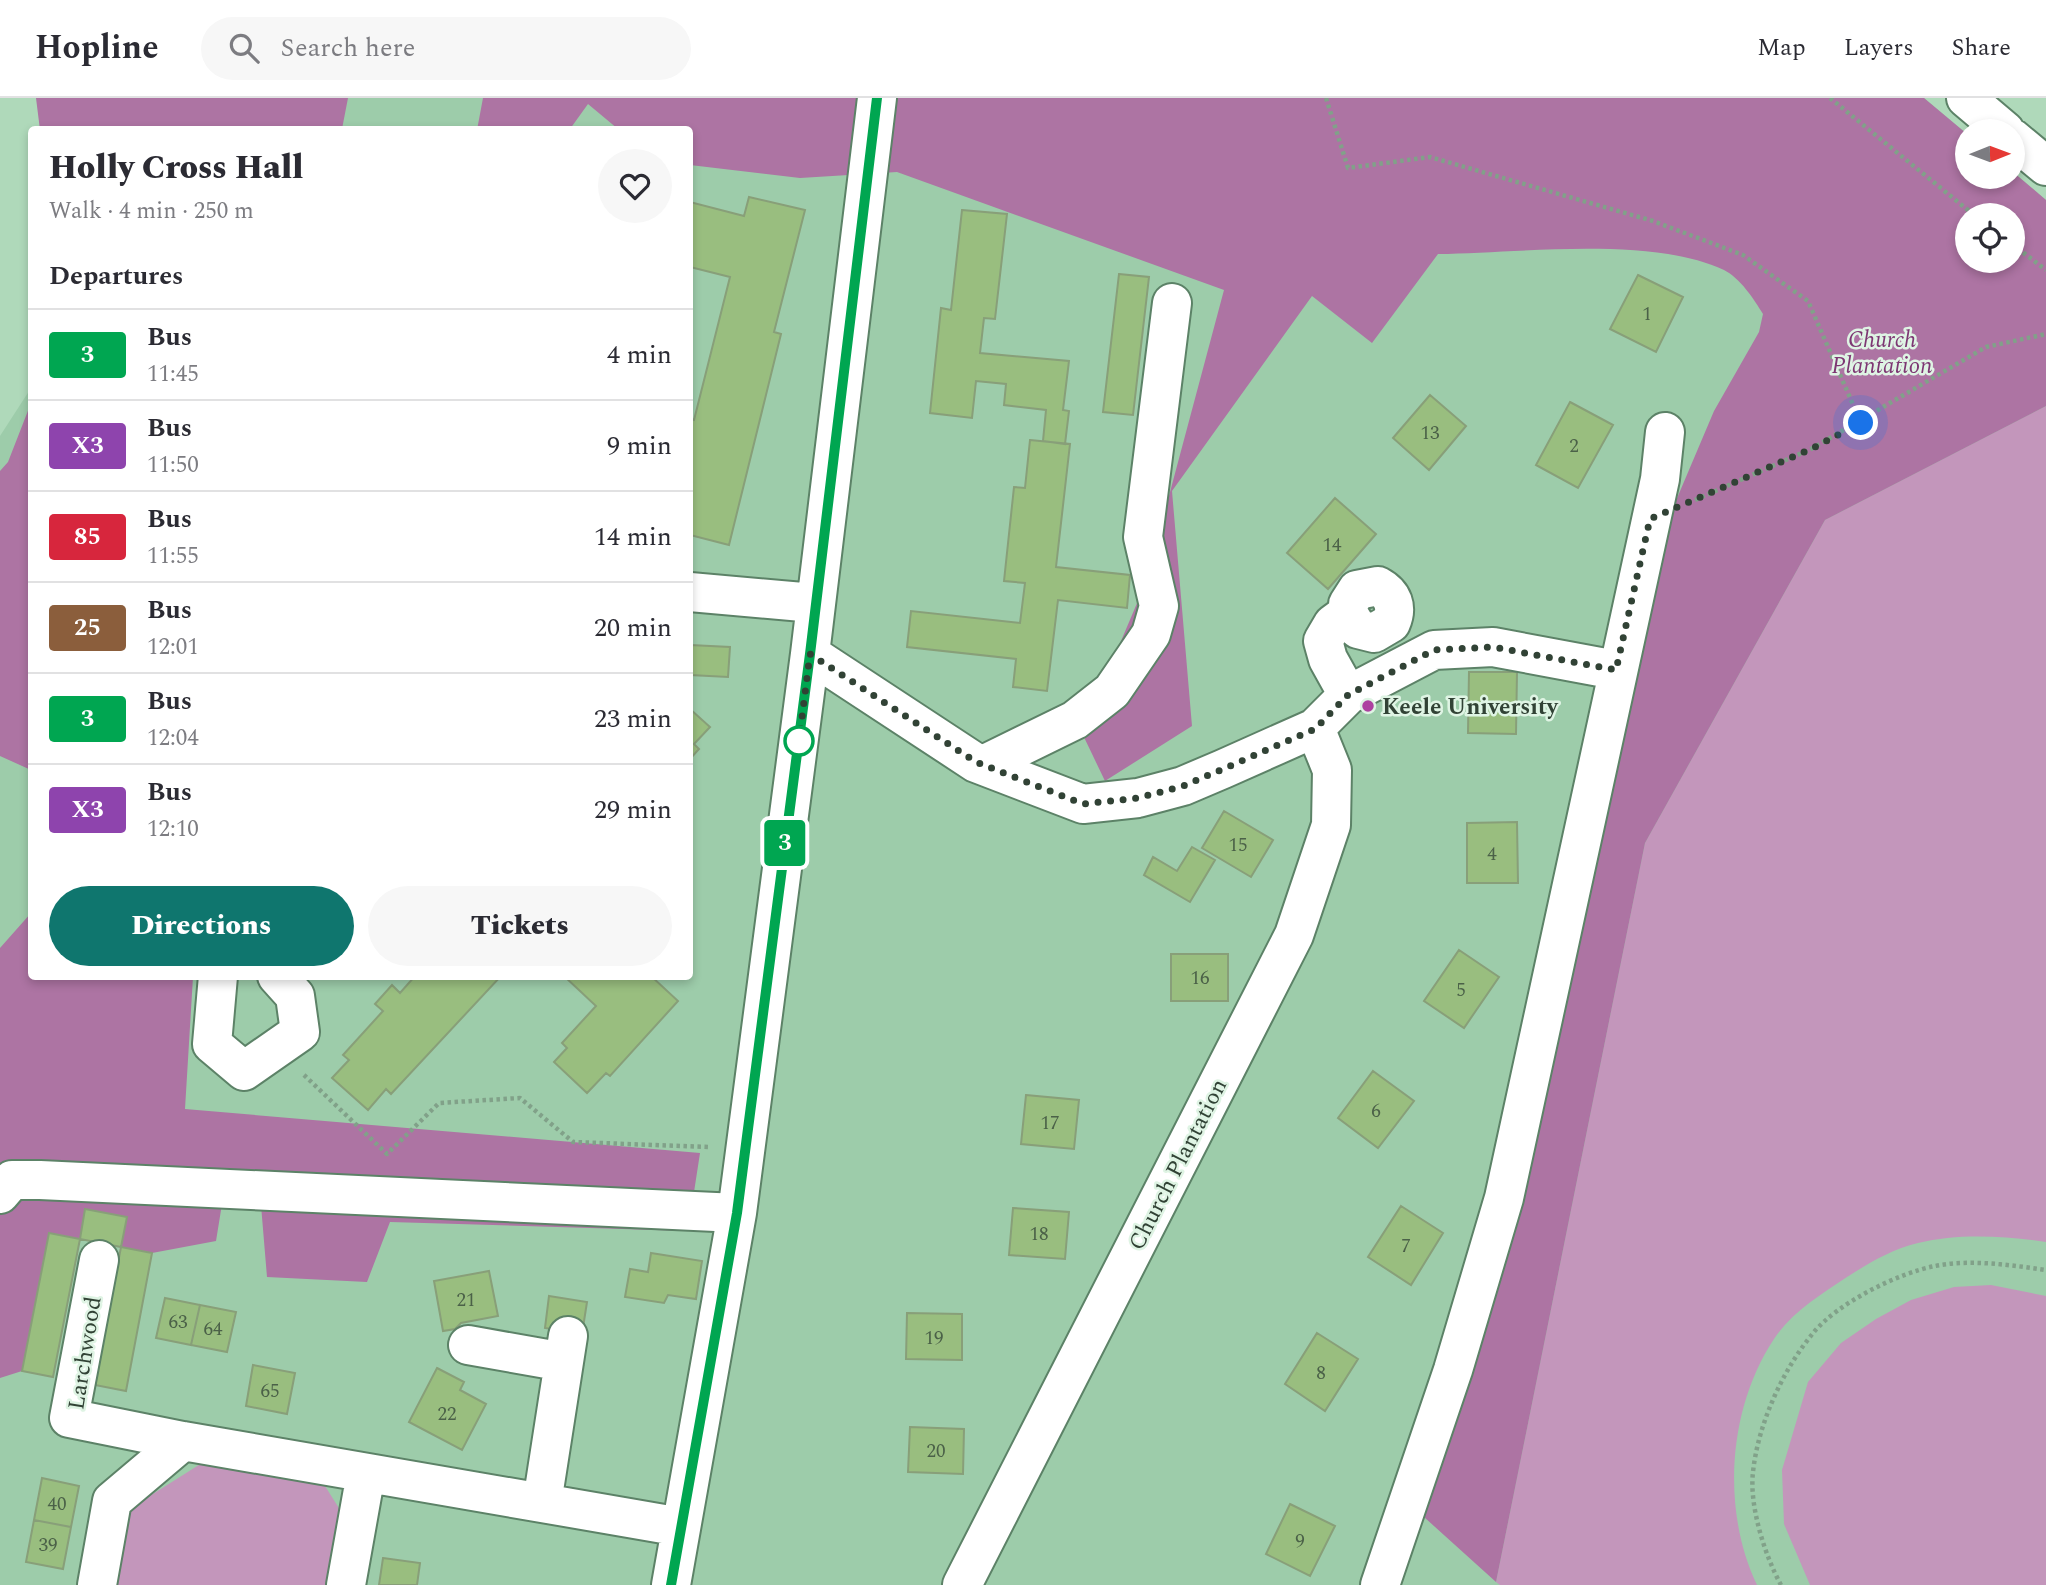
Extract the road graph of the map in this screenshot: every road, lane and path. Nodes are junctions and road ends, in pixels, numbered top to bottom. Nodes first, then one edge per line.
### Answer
1 (877, 98) edge
2 (1326, 98) edge
3 (1830, 98) edge
4 (1966, 98) edge
5 (1991, 119) edge
6 (2025, 149) edge
7 (2046, 166) edge
8 (1959, 203) edge
9 (2025, 254) edge
10 (2046, 270) edge
11 (1172, 303) dead end
12 (2046, 334) edge
13 (1861, 423) junction
14 (1665, 432) dead end
15 (1650, 519) junction
16 (693, 592) edge
17 (814, 603) junction
18 (1348, 612) dead end
19 (810, 654) junction
20 (1616, 670) junction
21 (1348, 695) junction
22 (1315, 729) junction
23 (984, 765) junction
24 (218, 980) edge
25 (281, 980) edge
26 (276, 1049) junction
27 (745, 1148) junction
28 (0, 1194) edge
29 (737, 1213) junction
30 (99, 1260) dead end
31 (2046, 1270) edge
32 (468, 1345) dead end
33 (183, 1441) junction
34 (366, 1473) junction
35 (542, 1503) junction
36 (681, 1527) junction
37 (97, 1585) edge
38 (346, 1585) edge
39 (671, 1585) edge
40 (962, 1585) edge
41 (1381, 1585) edge
42 (1781, 1585) edge

1 - 17 street
2 - 13 path
3 - 8 path
4 - 5 street
6 - 7 street
9 - 10 path
11 - 23 street
12 - 13 path
13 - 15 path
14 - 15 street
15 - 20 street
16 - 17 street
17 - 19 street
18 - 21 street
19 - 23 street
19 - 27 street
20 - 21 street
20 - 41 street
21 - 22 street
22 - 23 street
22 - 40 street, Church Plantation
24 - 26 street
25 - 26 street
26 - 27 path
27 - 29 street
28 - 29 street
29 - 36 street
30 - 33 street, Larchwood
31 - 42 path
32 - 35 street
33 - 34 street, Larchwood
33 - 37 street
34 - 35 street, Larchwood
34 - 38 street
35 - 36 street, Larchwood
36 - 39 street

